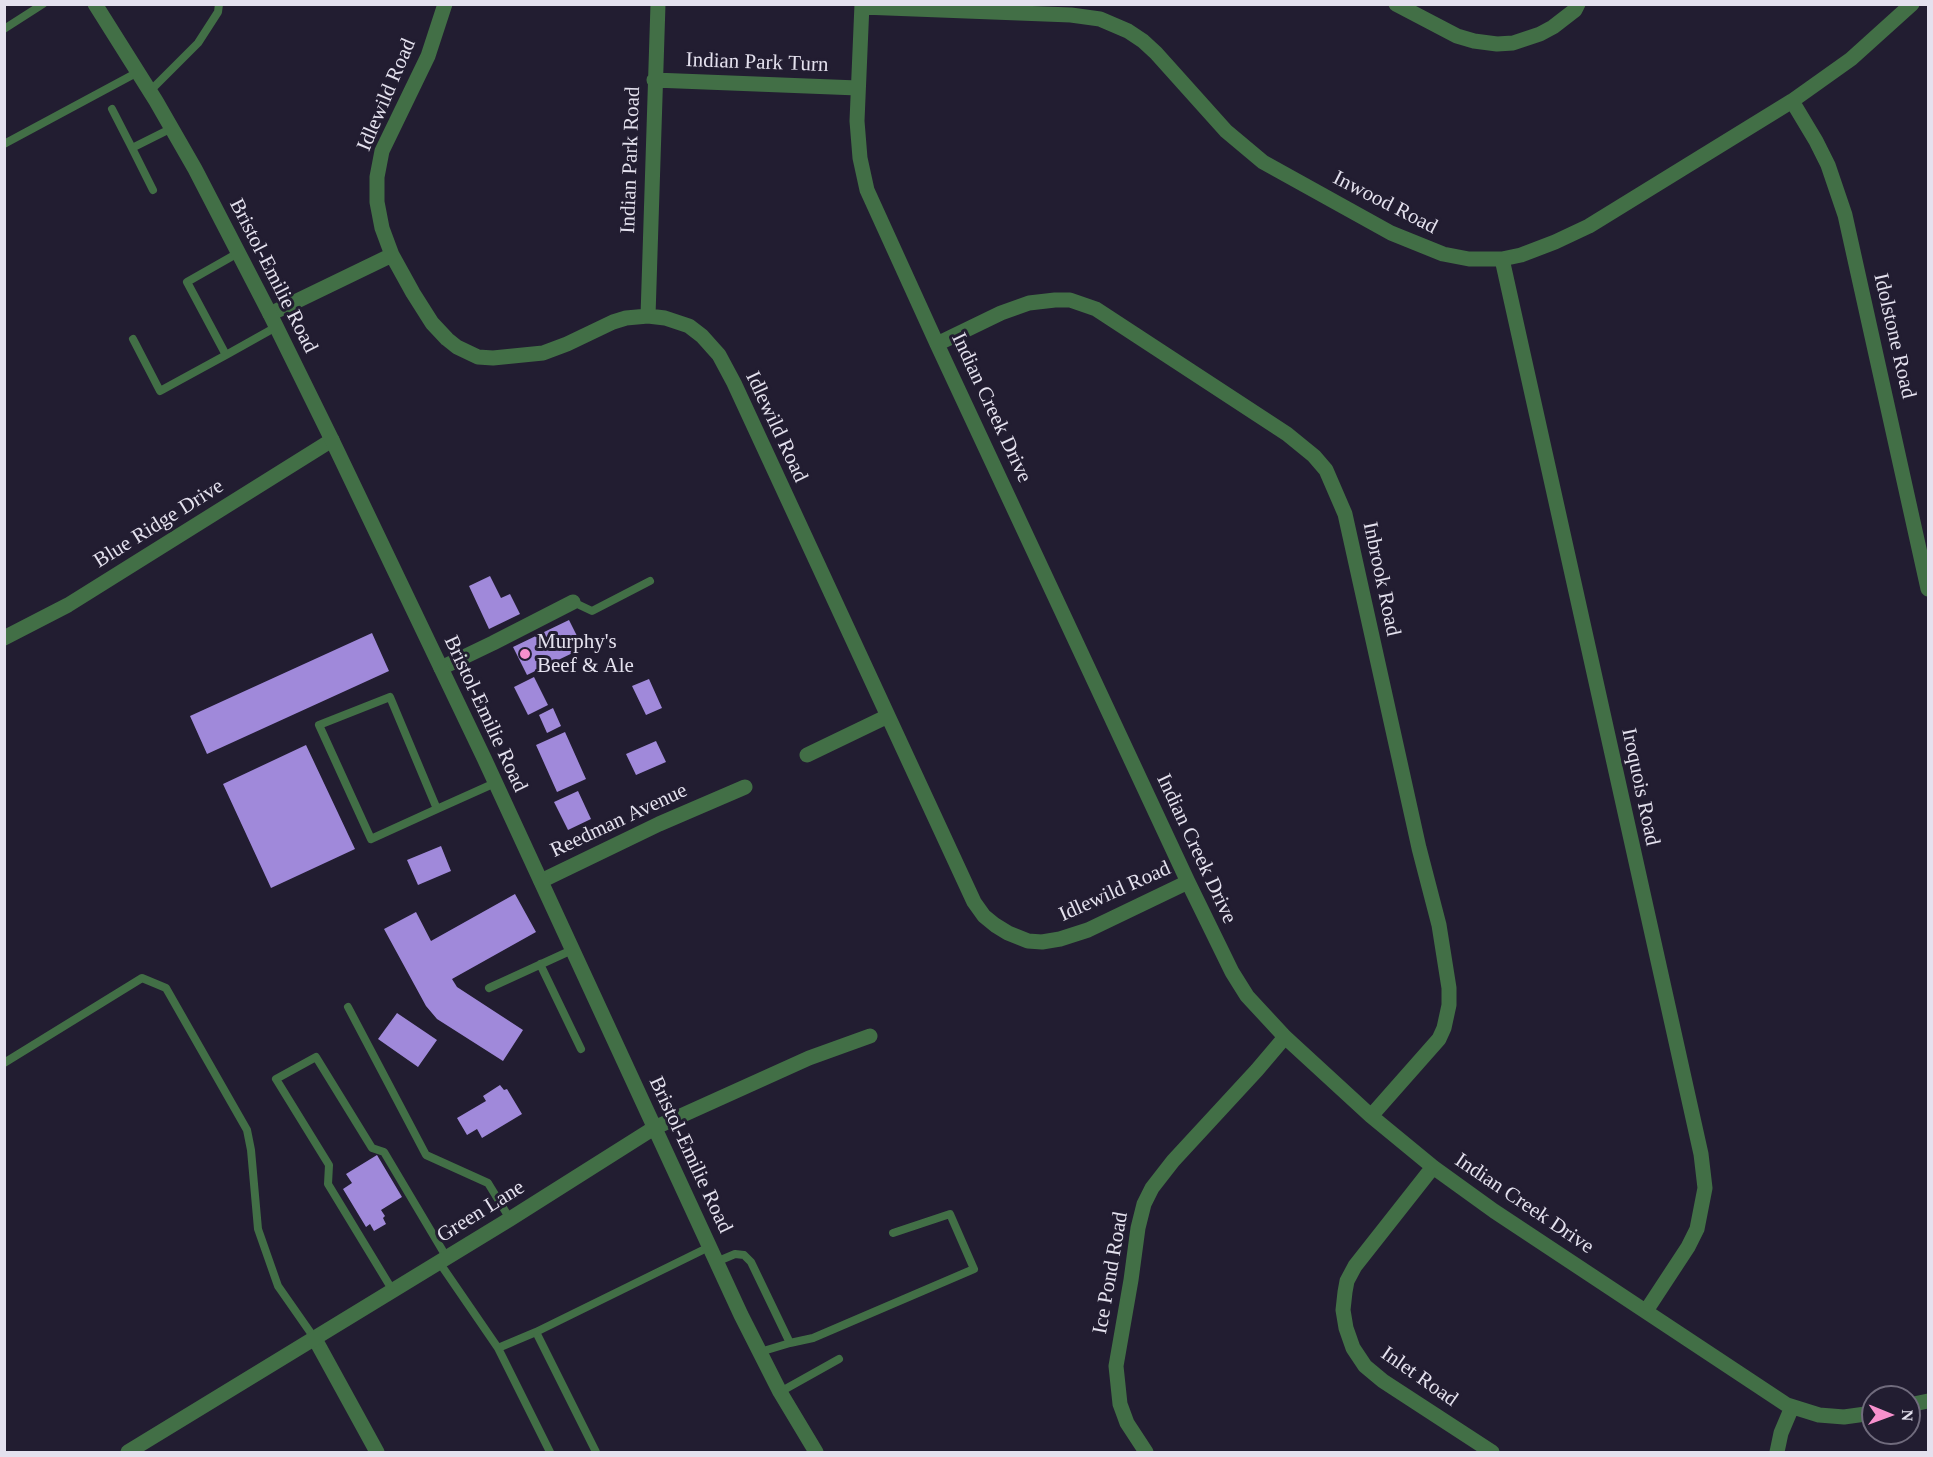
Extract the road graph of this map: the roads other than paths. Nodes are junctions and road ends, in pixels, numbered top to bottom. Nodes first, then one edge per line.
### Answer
1 (43, 4) edge
2 (95, 4) edge
3 (219, 4) edge
4 (445, 4) edge
5 (658, 4) edge
6 (1396, 4) edge
7 (1578, 4) edge
8 (1912, 4) edge
9 (862, 6) edge
10 (4, 29) edge
11 (138, 72) junction
12 (654, 80) junction
13 (858, 88) junction
14 (150, 91) junction
15 (1792, 101) junction
16 (111, 110) dead end
17 (171, 128) junction
18 (4, 144) edge
19 (132, 148) junction
20 (153, 190) dead end
21 (238, 253) junction
22 (392, 255) junction
23 (1502, 258) junction
24 (648, 316) junction
25 (273, 320) junction
26 (133, 339) dead end
27 (937, 344) junction
28 (226, 355) junction
29 (332, 440) junction
30 (650, 581) dead end
31 (1929, 589) edge
32 (573, 602) joint
33 (4, 638) edge
34 (441, 668) junction
35 (888, 716) junction
36 (807, 755) dead end
37 (495, 783) junction
38 (746, 787) dead end
39 (437, 809) junction
40 (541, 881) junction
41 (1188, 882) junction
42 (572, 950) junction
43 (540, 964) junction
44 (489, 988) dead end
45 (348, 1007) dead end
46 (870, 1036) dead end
47 (1285, 1037) junction
48 (582, 1049) dead end
49 (5, 1061) edge
50 (1371, 1116) junction
51 (654, 1128) junction
52 (1433, 1167) junction
53 (510, 1219) junction
54 (893, 1233) dead end
55 (709, 1247) junction
56 (443, 1260) junction
57 (716, 1262) junction
58 (393, 1291) junction
59 (1646, 1311) junction
60 (536, 1332) junction
61 (315, 1339) junction
62 (790, 1343) junction
63 (498, 1348) junction
64 (760, 1352) junction
65 (839, 1359) dead end
66 (780, 1392) junction
67 (1792, 1407) junction
68 (1861, 1415) edge
69 (128, 1452) edge
70 (376, 1452) edge
71 (550, 1452) edge
72 (596, 1452) edge
73 (816, 1452) edge
74 (1146, 1452) edge
75 (1492, 1452) edge
76 (1778, 1452) edge

1 - 10 lane
2 - 11 street, Bristol-Emilie Road
3 - 14 lane
4 - 22 street, Idlewild Road
5 - 12 street, Indian Park Road
6 - 7 street
8 - 15 street, Inwood Road
9 - 13 street, Indian Creek Drive
9 - 23 street, Inwood Road
11 - 14 street, Bristol-Emilie Road
11 - 18 lane
12 - 13 street, Indian Park Turn
12 - 24 street, Indian Park Road
13 - 27 street, Indian Creek Drive
14 - 17 street, Bristol-Emilie Road
15 - 23 street, Inwood Road
15 - 31 street, Idolstone Road
16 - 19 lane
17 - 19 lane
17 - 21 street, Bristol-Emilie Road
19 - 20 lane
21 - 25 street, Bristol-Emilie Road
21 - 28 lane
22 - 24 street, Idlewild Road
22 - 25 street
23 - 59 street, Iroquois Road
24 - 35 street, Idlewild Road
25 - 28 lane
25 - 29 street, Bristol-Emilie Road
26 - 28 lane
27 - 41 street, Indian Creek Drive
27 - 50 street, Inbrook Road
29 - 33 street, Blue Ridge Drive
29 - 34 street, Bristol-Emilie Road
30 - 32 lane
32 - 34 street
34 - 37 street, Bristol-Emilie Road
35 - 36 street
35 - 41 street, Idlewild Road
37 - 39 lane
37 - 40 street, Bristol-Emilie Road
38 - 40 street, Reedman Avenue
39 - 39 lane
40 - 42 street, Bristol-Emilie Road
41 - 47 street, Indian Creek Drive
42 - 43 lane
42 - 51 street, Bristol-Emilie Road
43 - 44 lane
43 - 48 lane
45 - 53 lane
46 - 51 street, Green Lane
47 - 50 street, Indian Creek Drive
47 - 74 street, Ice Pond Road
49 - 61 lane
50 - 52 street, Indian Creek Drive
51 - 53 street, Green Lane
51 - 55 street, Bristol-Emilie Road
52 - 59 street, Indian Creek Drive
52 - 75 street, Inlet Road
53 - 56 street, Green Lane
54 - 62 lane
55 - 57 street, Bristol-Emilie Road
55 - 60 lane
56 - 58 street, Green Lane
56 - 58 lane
56 - 63 lane
57 - 62 lane
57 - 64 street, Bristol-Emilie Road
58 - 61 street, Green Lane
59 - 67 street, Indian Creek Drive
60 - 63 lane
60 - 72 lane
61 - 69 street, Green Lane
61 - 70 street
62 - 64 lane
63 - 71 lane
64 - 66 street, Bristol-Emilie Road
65 - 66 lane
66 - 73 street, Bristol-Emilie Road
67 - 68 street, Indian Creek Drive
67 - 76 street

